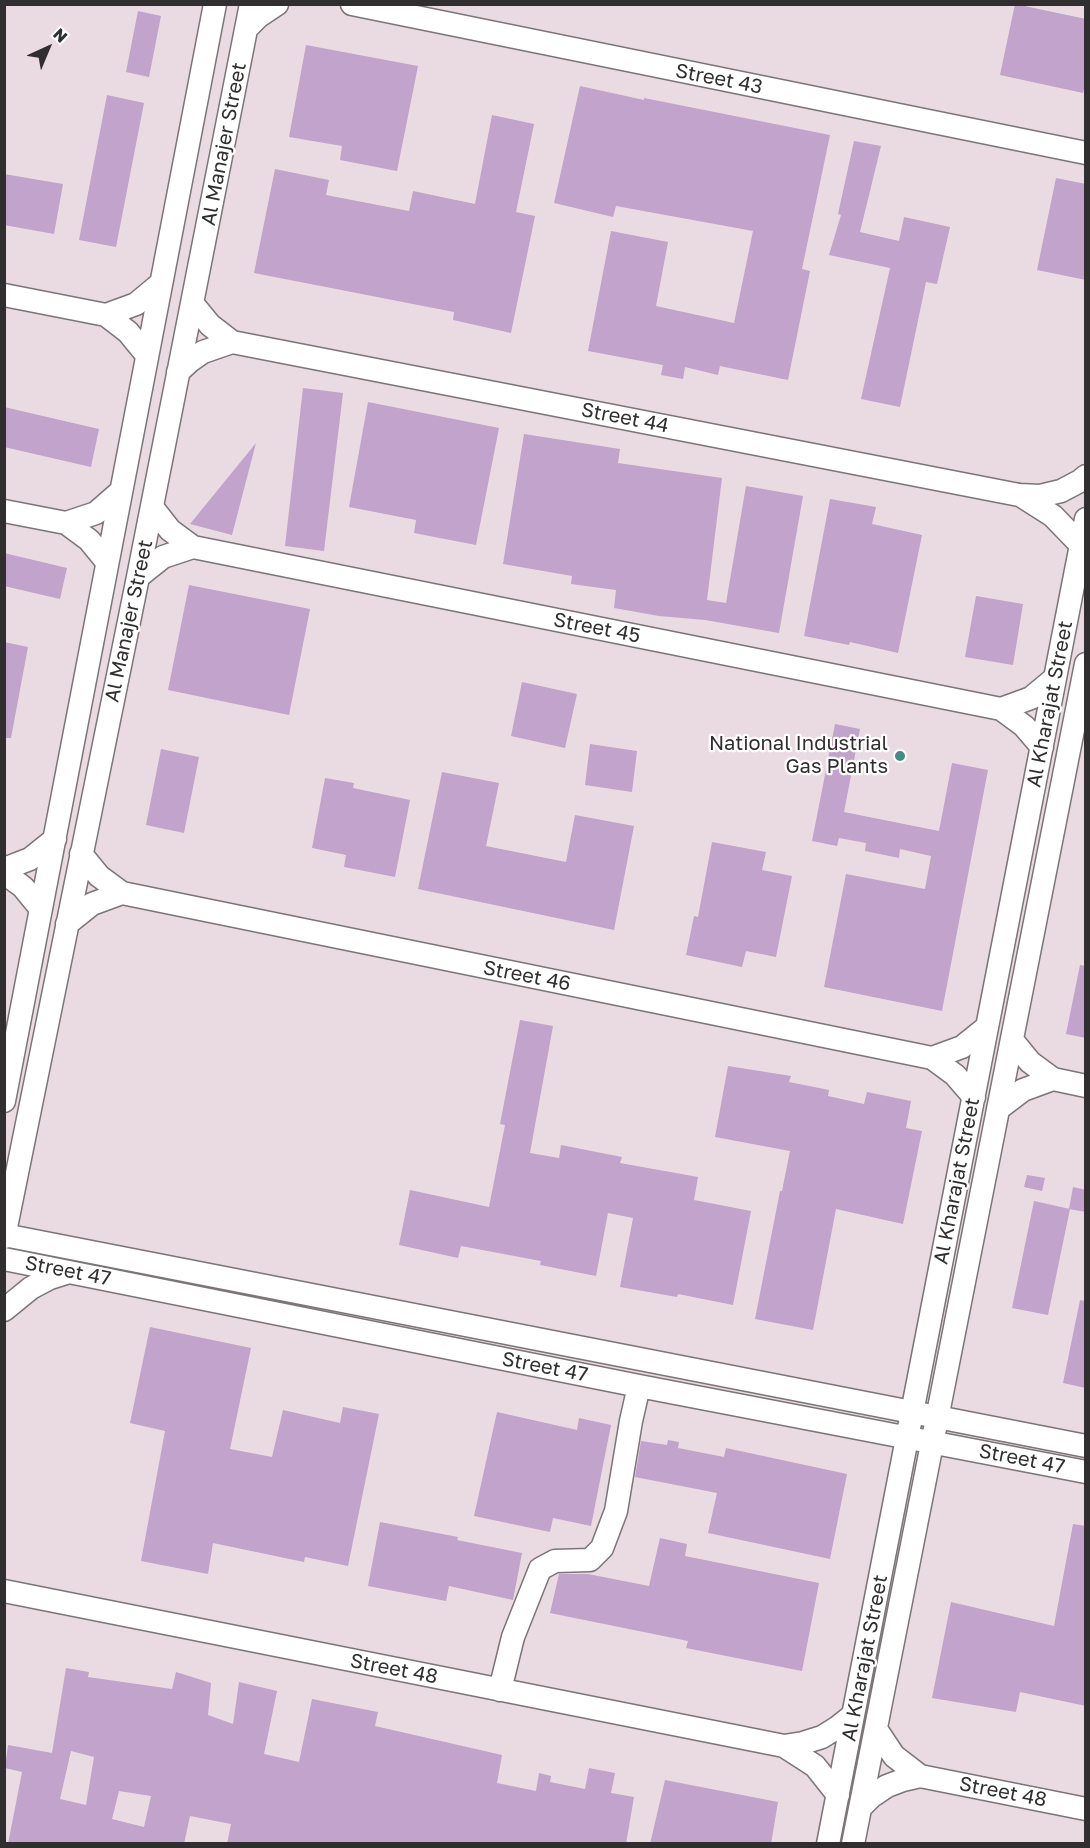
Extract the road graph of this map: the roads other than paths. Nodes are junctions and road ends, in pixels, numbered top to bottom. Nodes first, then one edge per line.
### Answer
1 (251, 4) edge
2 (277, 4) edge
3 (352, 4) edge
4 (213, 6) edge
5 (246, 28) junction
6 (1086, 153) edge
7 (160, 284) junction
8 (4, 295) edge
9 (192, 303) junction
10 (106, 315) junction
11 (232, 342) junction
12 (146, 354) junction
13 (178, 372) junction
14 (1086, 476) edge
15 (120, 492) junction
16 (1019, 495) junction
17 (152, 507) junction
18 (4, 511) edge
19 (1086, 519) edge
20 (66, 523) junction
21 (1081, 545) junction
22 (193, 547) junction
23 (107, 562) junction
24 (138, 577) junction
25 (1086, 664) edge
26 (1055, 678) junction
27 (1083, 691) edge
28 (1001, 709) junction
29 (1086, 743) edge
30 (1042, 747) junction
31 (1067, 758) junction
32 (55, 839) junction
33 (81, 854) junction
34 (4, 871) edge
35 (122, 893) junction
36 (41, 909) junction
37 (67, 924) junction
38 (987, 1027) junction
39 (1012, 1040) junction
40 (932, 1058) junction
41 (1053, 1079) junction
42 (1086, 1086) edge
43 (974, 1097) junction
44 (4, 1101) edge
45 (998, 1109) junction
46 (5, 1236) edge
47 (4, 1259) edge
48 (70, 1271) junction
49 (4, 1310) edge
50 (639, 1386) junction
51 (913, 1412) junction
52 (937, 1417) junction
53 (908, 1437) junction
54 (933, 1442) junction
55 (1086, 1446) edge
56 (1086, 1472) edge
57 (4, 1591) edge
58 (500, 1690) junction
59 (854, 1715) junction
60 (876, 1729) junction
61 (784, 1746) junction
62 (920, 1776) junction
63 (838, 1795) junction
64 (860, 1809) junction
65 (1086, 1809) edge
66 (828, 1844) edge
67 (853, 1844) edge

1 - 5 street, Al Manajer Street
2 - 5 street
3 - 6 street, Street 43
4 - 7 street, Al Manajer Street
5 - 9 street, Al Manajer Street
7 - 10 street
7 - 12 street, Al Manajer Street
8 - 10 street
9 - 11 street, Street 44
9 - 13 street, Al Manajer Street
10 - 12 street
11 - 13 street
11 - 16 street, Street 44
12 - 15 street, Al Manajer Street
13 - 17 street, Al Manajer Street
14 - 16 street, Street 44
15 - 20 street
15 - 23 street, Al Manajer Street
16 - 21 street, Street 44
17 - 22 street, Street 45
17 - 24 street, Al Manajer Street
18 - 20 street
19 - 21 street, Al Kharajat Street
20 - 23 street
21 - 26 street, Al Kharajat Street
22 - 24 street, Street 45
22 - 28 street, Street 45
23 - 32 street, Al Manajer Street
24 - 33 street, Al Manajer Street
25 - 27 street, Al Kharajat Street
26 - 28 street
26 - 30 street, Al Kharajat Street
27 - 31 street, Al Kharajat Street
28 - 30 street, Street 45
29 - 31 street
30 - 38 street, Al Kharajat Street
31 - 39 street, Al Kharajat Street
32 - 34 street
32 - 36 street, Al Manajer Street
33 - 35 street, Street 46
33 - 37 street, Al Manajer Street
34 - 36 street
35 - 37 street
35 - 40 street, Street 46
36 - 44 street, Al Manajer Street
37 - 46 street, Al Manajer Street
38 - 40 street
38 - 43 street, Al Kharajat Street
39 - 41 street
39 - 45 street, Al Kharajat Street
40 - 43 street, Street 46
41 - 42 street
41 - 45 street
43 - 51 street, Al Kharajat Street
45 - 52 street, Al Kharajat Street
46 - 51 street, Street 47
47 - 48 street, Street 47
48 - 49 street
48 - 50 street, Street 47
50 - 53 street, Street 47
50 - 58 street
51 - 52 street, Street 47
51 - 53 street, Al Kharajat Street
52 - 54 street, Al Kharajat Street
52 - 55 street, Street 47
53 - 54 street, Street 47
53 - 59 street, Al Kharajat Street
54 - 56 street, Street 47
54 - 60 street, Al Kharajat Street
57 - 58 street, Street 48
58 - 61 street, Street 48
59 - 61 street, Street 48
59 - 63 street, Al Kharajat Street
60 - 62 street, Street 48
60 - 64 street, Al Kharajat Street
61 - 63 street, Street 48
62 - 64 street, Street 48
62 - 65 street, Street 48
63 - 66 street, Al Kharajat Street
64 - 67 street, Al Kharajat Street

